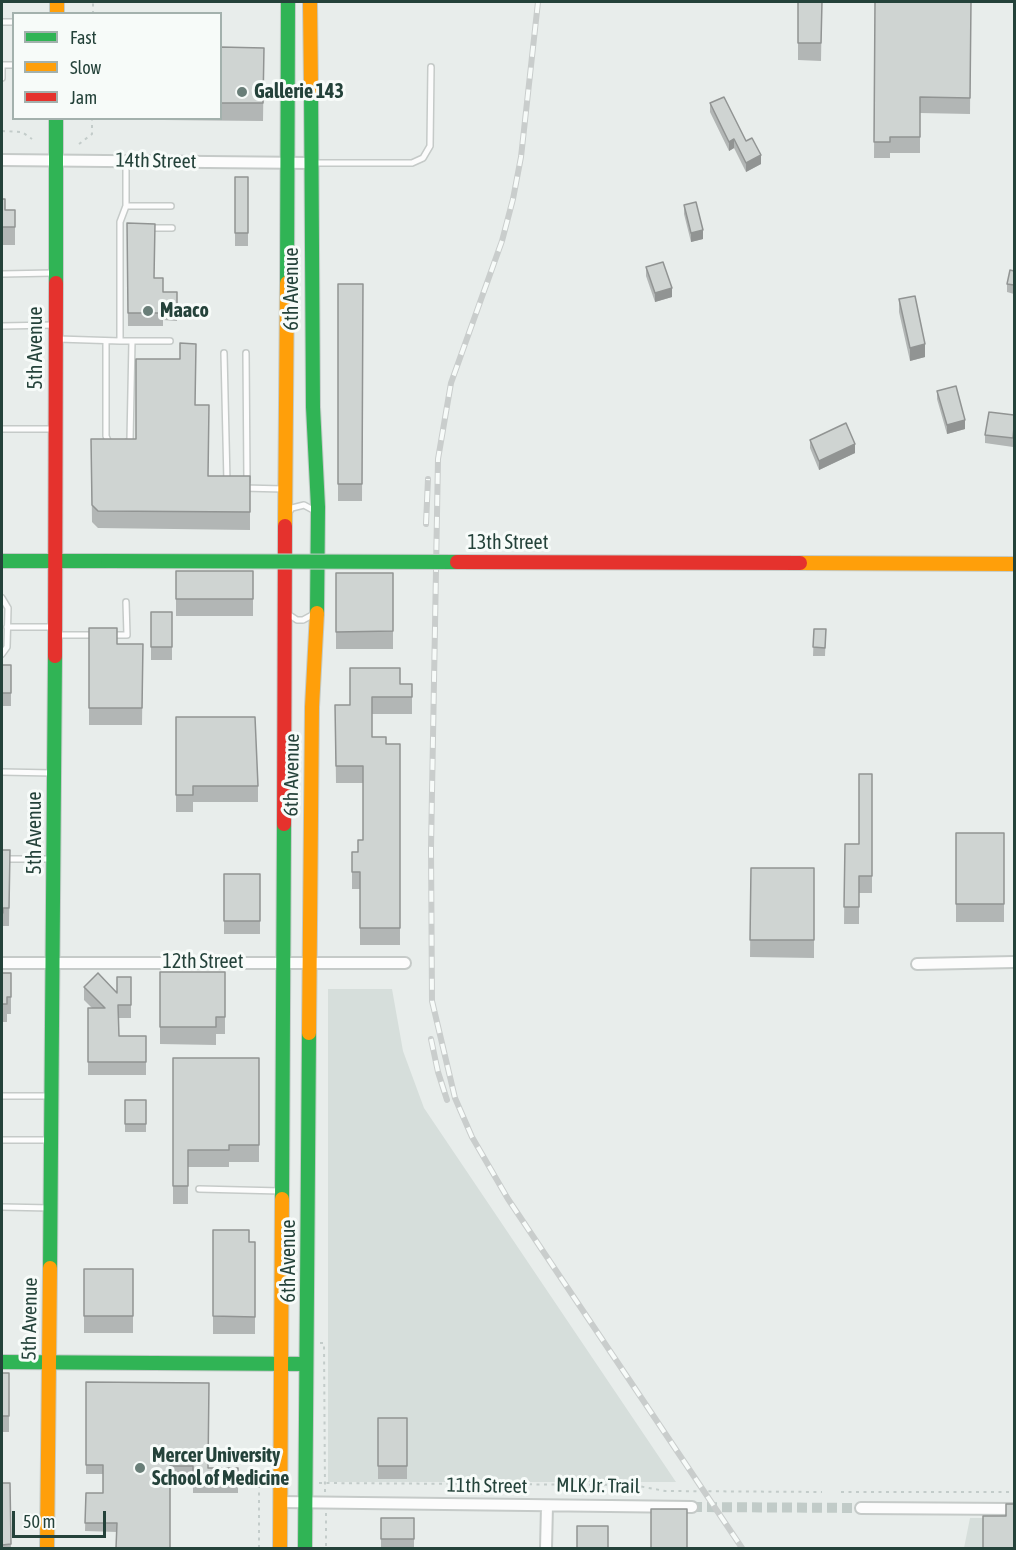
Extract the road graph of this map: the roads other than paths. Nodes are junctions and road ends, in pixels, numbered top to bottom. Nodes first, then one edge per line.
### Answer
1 (288, 2) edge
2 (310, 2) edge
3 (2, 65) edge
4 (431, 67) dead end
5 (2, 78) edge
6 (56, 120) edge
7 (2, 160) edge
8 (55, 160) junction
9 (126, 161) junction
10 (288, 163) junction
11 (311, 163) junction
12 (126, 206) junction
13 (171, 206) dead end
14 (130, 228) edge
15 (141, 228) edge
16 (172, 228) dead end
17 (120, 229) junction
18 (55, 273) junction
19 (2, 274) edge
20 (2, 326) edge
21 (55, 332) junction
22 (106, 341) junction
23 (120, 341) junction
24 (132, 341) junction
25 (170, 341) dead end
26 (224, 353) dead end
27 (246, 353) dead end
28 (2, 429) edge
29 (55, 429) junction
30 (247, 488) junction
31 (286, 489) junction
32 (318, 514) junction
33 (286, 515) junction
34 (2, 561) edge
35 (56, 561) junction
36 (1014, 564) edge
37 (2, 598) edge
38 (126, 603) dead end
39 (286, 610) junction
40 (317, 612) junction
41 (7, 627) junction
42 (55, 631) junction
43 (2, 654) edge
44 (2, 772) edge
45 (55, 772) junction
46 (2, 859) edge
47 (55, 859) junction
48 (285, 962) junction
49 (309, 962) junction
50 (1014, 962) edge
51 (2, 963) edge
52 (54, 963) junction
53 (405, 963) dead end
54 (917, 964) dead end
55 (2, 1096) edge
56 (53, 1096) junction
57 (2, 1140) edge
58 (52, 1140) junction
59 (199, 1190) dead end
60 (283, 1191) junction
61 (2, 1207) edge
62 (51, 1208) junction
63 (2, 1362) edge
64 (49, 1362) junction
65 (281, 1364) junction
66 (305, 1364) junction
67 (280, 1502) junction
68 (305, 1502) junction
69 (547, 1506) junction
70 (692, 1507) tunnel mouth
71 (861, 1508) tunnel mouth
72 (1014, 1509) edge
73 (47, 1548) edge
74 (280, 1548) edge
75 (305, 1548) edge
76 (546, 1548) edge

1 - 10 street, 6th Avenue
2 - 11 street, 6th Avenue
3 - 5 lane
4 - 11 lane
6 - 8 street, 5th Avenue
7 - 8 street, 14th Street
8 - 9 street, 14th Street
8 - 18 street, 5th Avenue
9 - 10 street, 14th Street
9 - 12 lane
10 - 11 street, 14th Street
10 - 31 street, 6th Avenue
11 - 32 street, 6th Avenue
12 - 13 lane
12 - 17 lane
14 - 17 lane
15 - 16 lane
17 - 23 lane
18 - 19 lane
18 - 21 street, 5th Avenue
20 - 21 lane
21 - 22 lane
21 - 29 street, 5th Avenue
22 - 23 lane
22 - 24 lane
23 - 24 lane
24 - 25 lane
26 - 30 lane
27 - 30 lane
28 - 29 lane
29 - 35 street, 5th Avenue
30 - 31 lane
31 - 33 street, 6th Avenue
32 - 33 lane
32 - 40 street, 6th Avenue
33 - 39 street, 6th Avenue
34 - 35 street, 13th Street
35 - 36 street, 13th Street, bridge
35 - 42 street, 5th Avenue
37 - 41 lane
38 - 42 lane
39 - 40 lane
39 - 48 street, 6th Avenue
40 - 49 street, 6th Avenue
41 - 42 lane
41 - 43 lane
42 - 45 street, 5th Avenue
44 - 45 lane
45 - 47 street, 5th Avenue
46 - 47 lane
47 - 52 street, 5th Avenue
48 - 49 street, 12th Street
48 - 52 street, 12th Street
48 - 60 street, 6th Avenue
49 - 53 street, 12th Street
49 - 66 street, 6th Avenue
50 - 54 street
51 - 52 street, 12th Street
52 - 56 street, 5th Avenue
55 - 56 lane
56 - 58 street, 5th Avenue
57 - 58 lane
58 - 62 street, 5th Avenue
59 - 60 lane
60 - 65 street, 6th Avenue
61 - 62 lane
62 - 64 street, 5th Avenue
63 - 64 street
64 - 65 street
64 - 73 street, 5th Avenue
65 - 66 street
65 - 67 street, 6th Avenue
66 - 68 street, 6th Avenue
67 - 68 street, 11th Street
67 - 74 street, 6th Avenue
68 - 69 street, 11th Street
68 - 75 street, 6th Avenue
69 - 70 street, 11th Street
69 - 76 street
71 - 72 street

